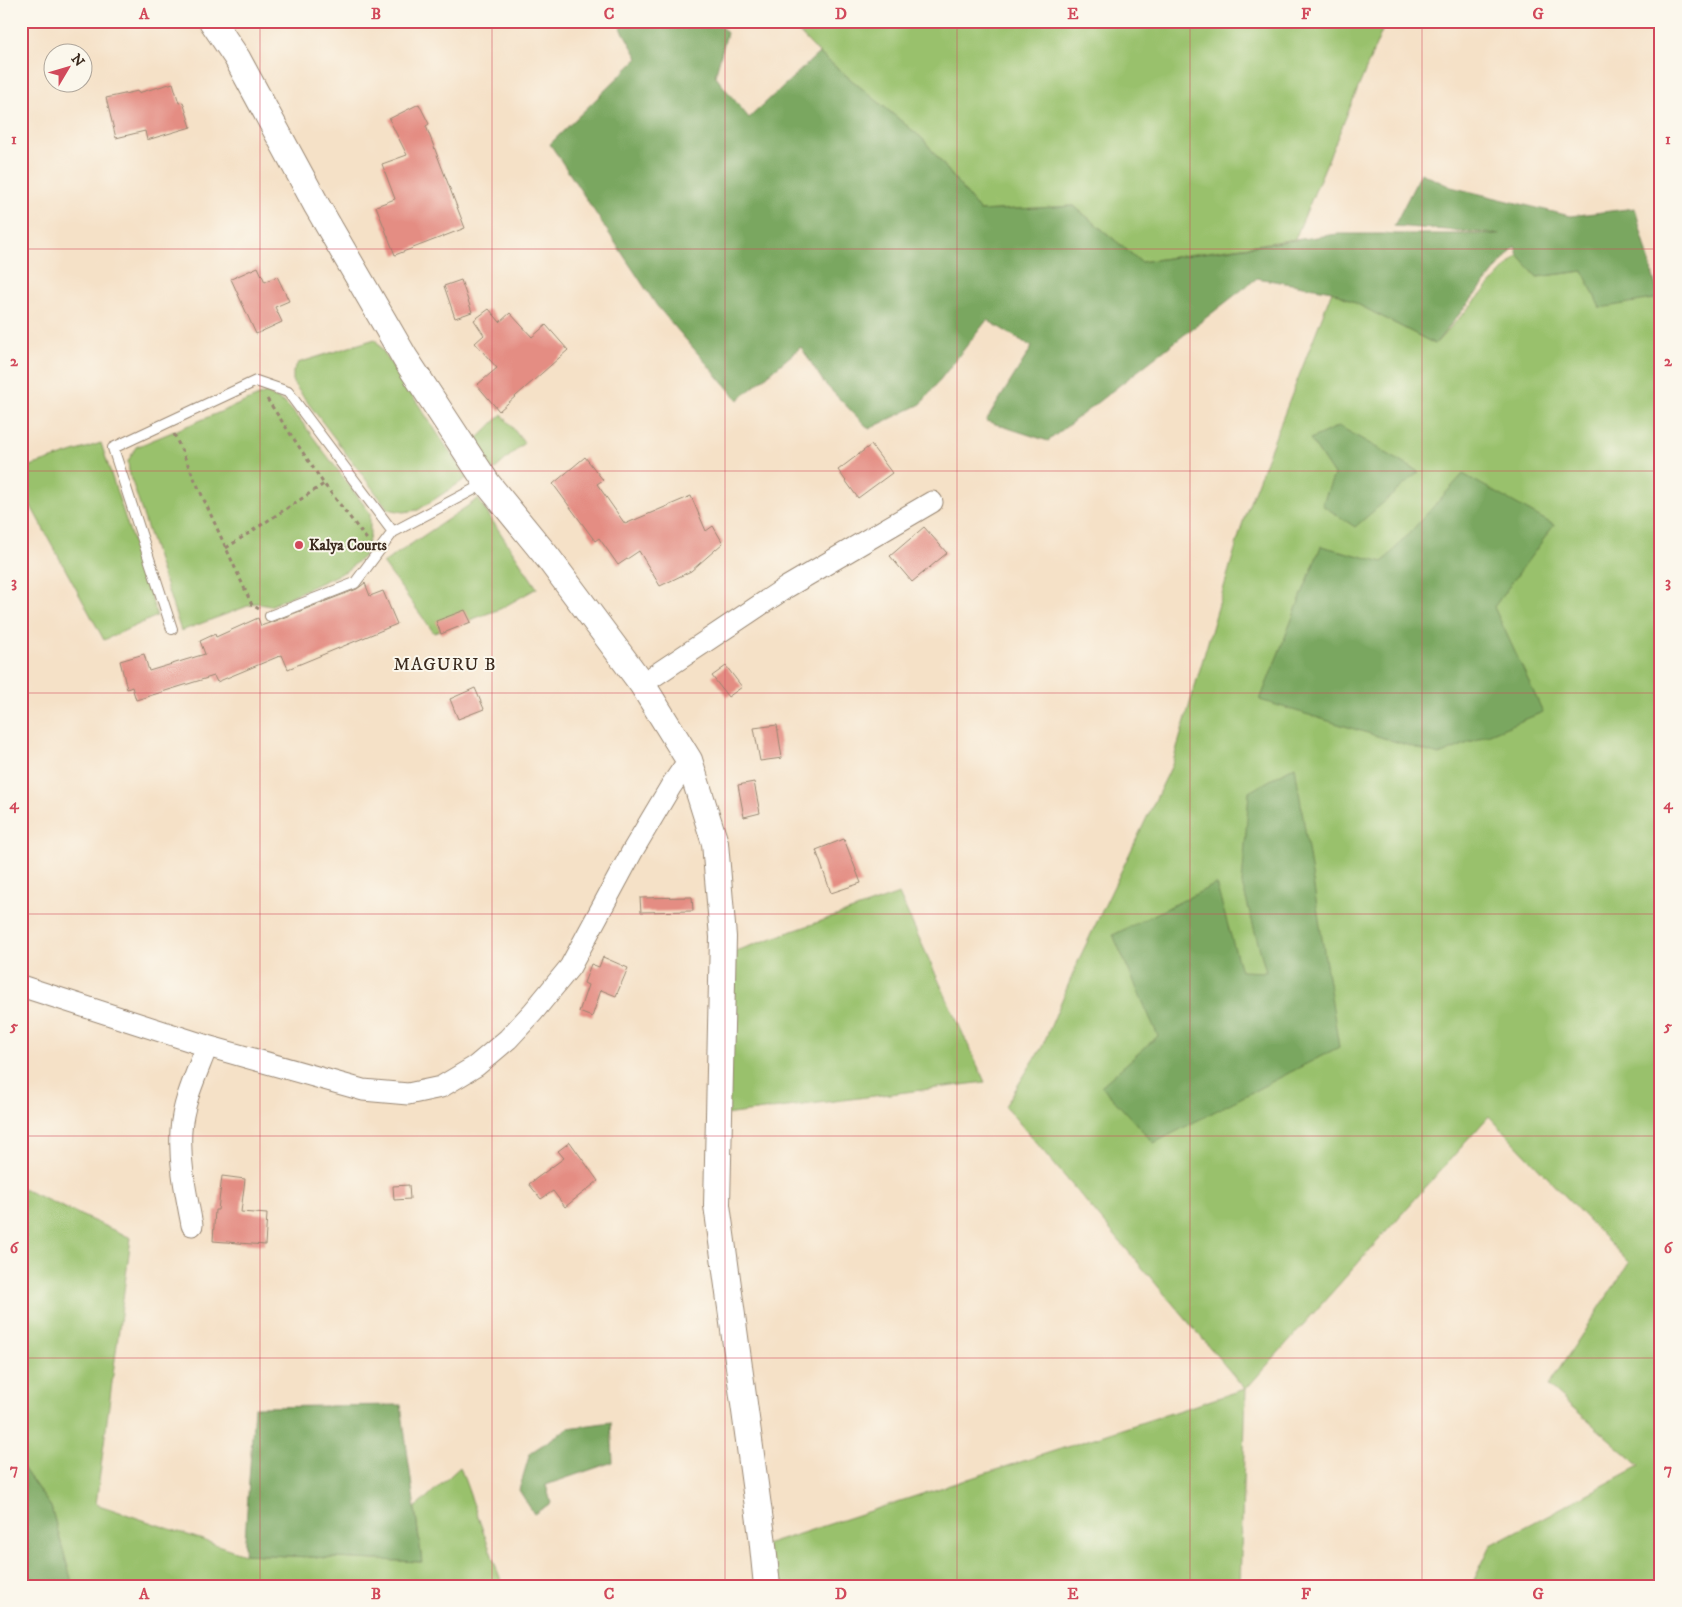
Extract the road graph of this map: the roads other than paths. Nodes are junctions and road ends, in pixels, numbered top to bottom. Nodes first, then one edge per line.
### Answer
1 (212, 21) edge
2 (487, 483) junction
3 (932, 502) dead end
4 (393, 532) junction
5 (270, 616) road end
6 (172, 628) dead end
7 (642, 684) junction
8 (689, 760) junction
9 (21, 986) edge
10 (207, 1046) junction
11 (192, 1225) dead end
12 (767, 1586) edge

1 - 2 street
2 - 4 lane
2 - 7 street
3 - 7 street
4 - 5 lane
4 - 6 lane
7 - 8 street
8 - 10 street
8 - 12 street
9 - 10 street
10 - 11 street

